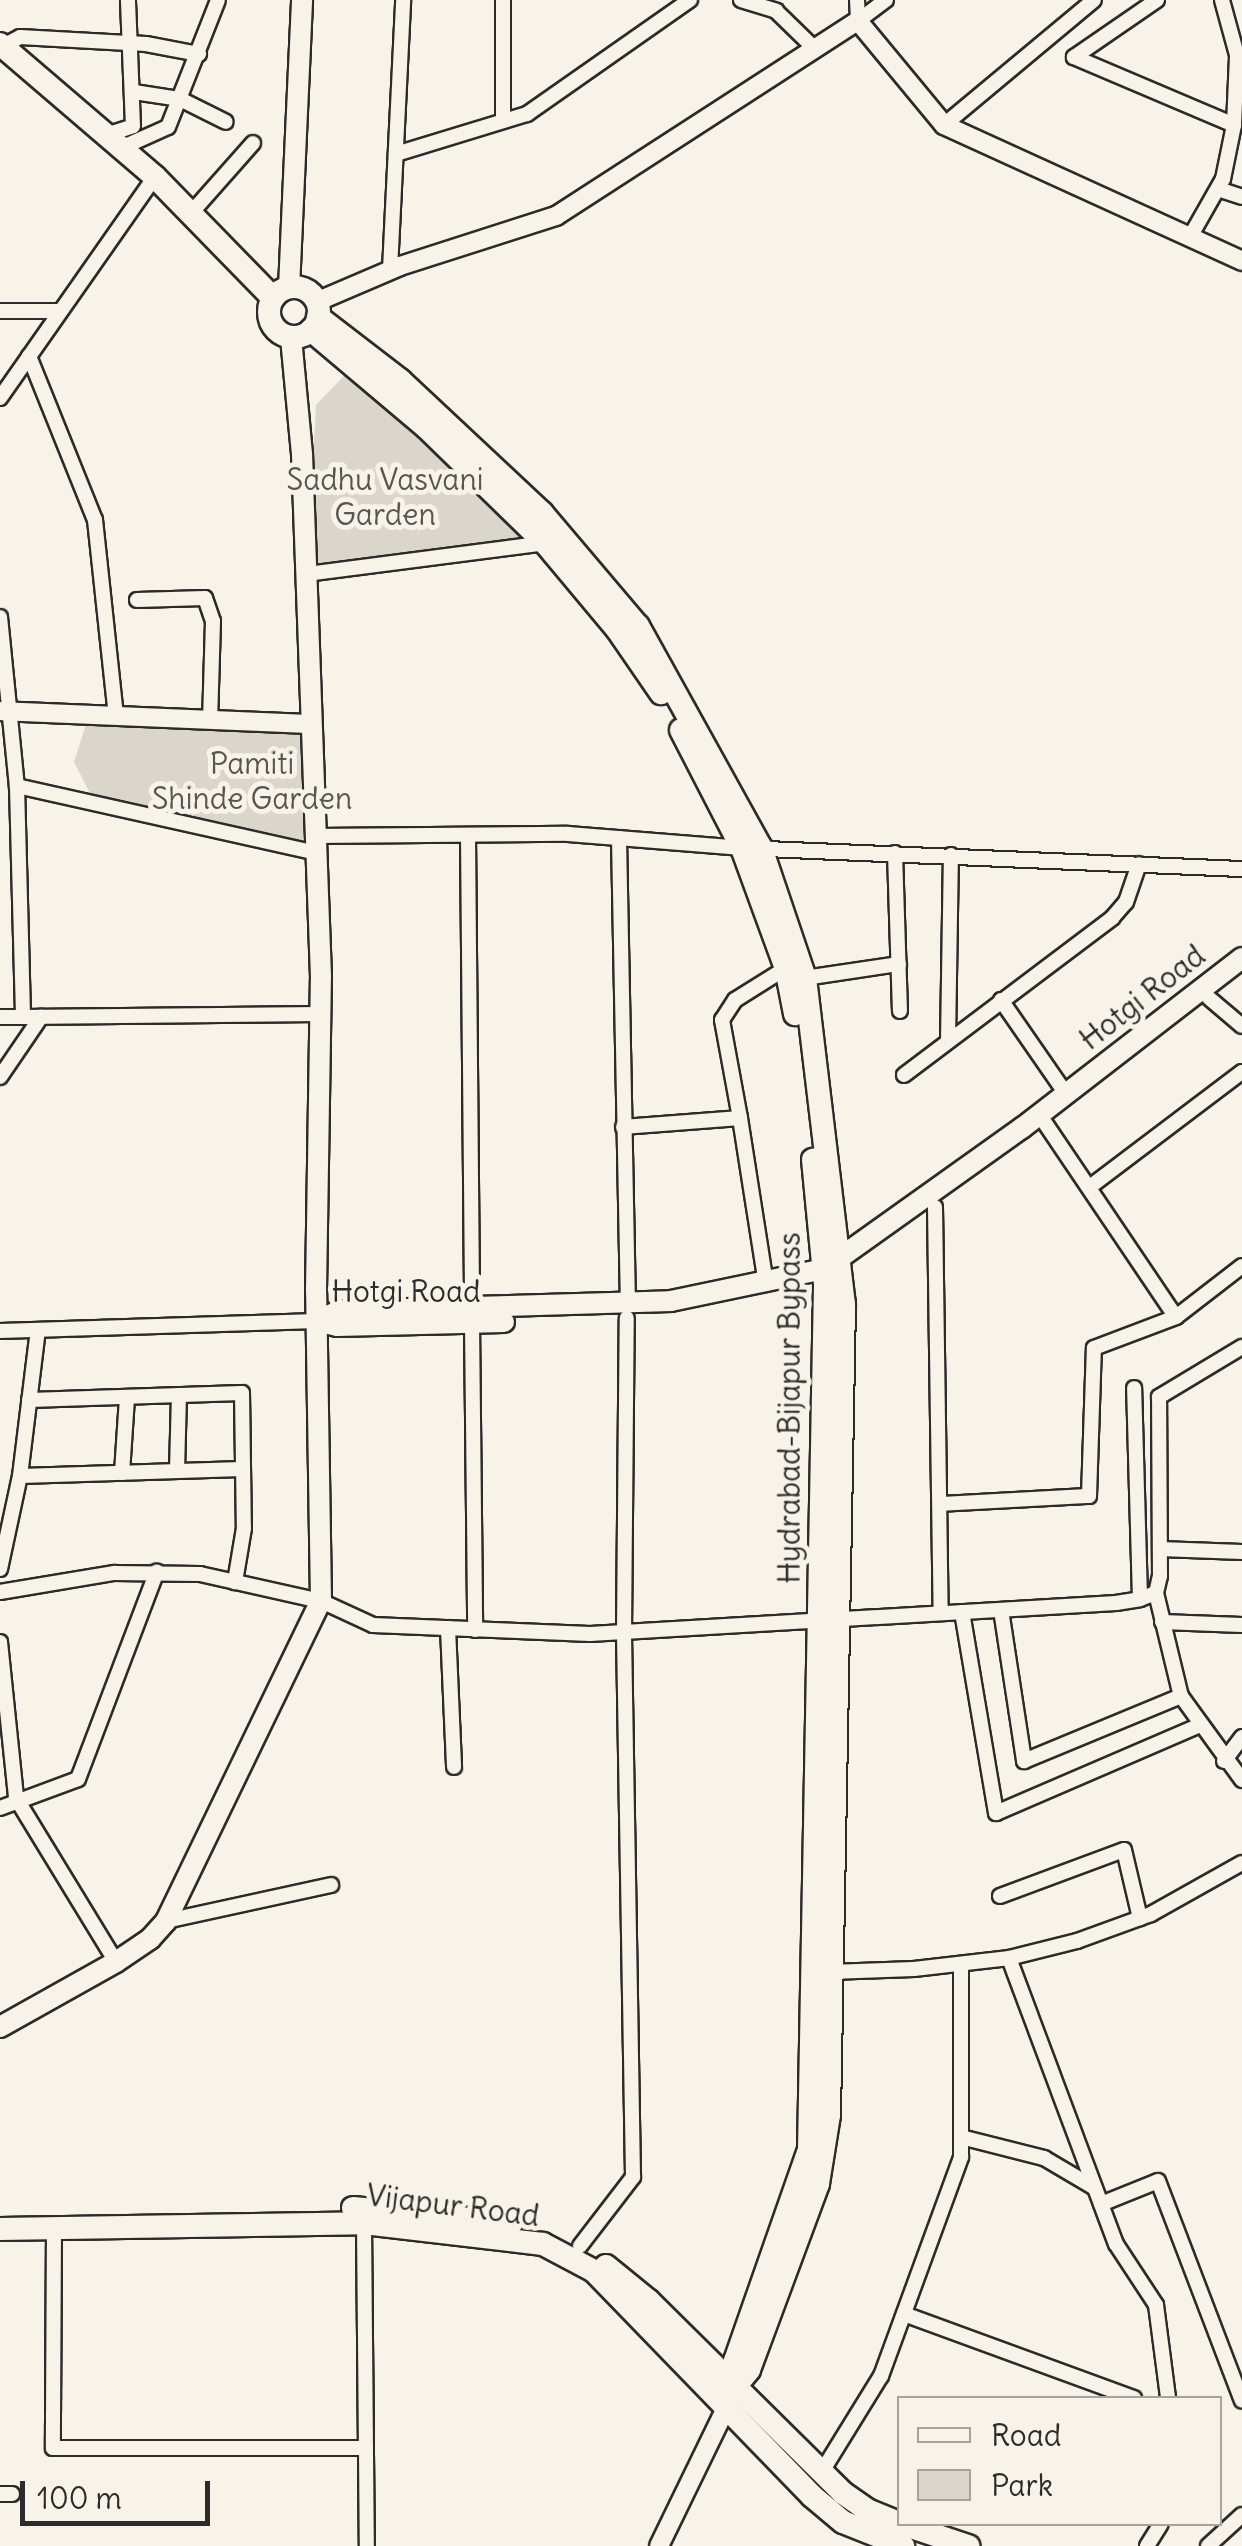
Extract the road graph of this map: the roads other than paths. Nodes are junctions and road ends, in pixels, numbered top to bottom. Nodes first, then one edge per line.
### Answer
1 (128, 0) edge
2 (218, 0) edge
3 (302, 0) edge
4 (403, 0) edge
5 (503, 0) edge
6 (690, 0) edge
7 (741, 0) edge
8 (858, 0) edge
9 (886, 0) edge
10 (1094, 0) edge
11 (1158, 0) edge
12 (1224, 1) edge
13 (858, 21) junction
14 (131, 44) junction
15 (2, 45) edge
16 (813, 47) junction
17 (199, 54) junction
18 (134, 92) junction
19 (180, 99) junction
20 (503, 121) junction
21 (226, 122) dead end
22 (1234, 125) junction
23 (944, 126) junction
24 (114, 142) junction
25 (253, 143) dead end
26 (396, 154) junction
27 (155, 177) junction
28 (1218, 188) junction
29 (1242, 197) edge
30 (192, 212) junction
31 (1190, 238) junction
32 (1242, 261) edge
33 (390, 270) junction
34 (282, 293) junction
35 (0, 311) edge
36 (60, 312) junction
37 (309, 322) junction
38 (28, 356) junction
39 (0, 398) edge
40 (546, 542) junction
41 (307, 574) junction
42 (137, 600) dead end
43 (1, 622) edge
44 (6, 711) edge
45 (116, 716) junction
46 (210, 720) junction
47 (312, 724) junction
48 (16, 786) junction
49 (468, 835) junction
50 (619, 838) junction
51 (316, 845) junction
52 (752, 848) junction
53 (895, 853) junction
54 (951, 855) junction
55 (1139, 864) junction
56 (1242, 869) edge
57 (1242, 958) edge
58 (899, 964) junction
59 (796, 973) junction
60 (1242, 973) edge
61 (1210, 998) junction
62 (1001, 1000) junction
63 (900, 1011) dead end
64 (320, 1014) junction
65 (0, 1017) edge
66 (22, 1017) junction
67 (41, 1017) junction
68 (1242, 1026) edge
69 (948, 1041) junction
70 (1242, 1072) edge
71 (904, 1074) dead end
72 (0, 1077) edge
73 (1066, 1094) junction
74 (740, 1118) junction
75 (1045, 1123) junction
76 (622, 1127) junction
77 (1091, 1186) junction
78 (935, 1207) junction
79 (1242, 1266) edge
80 (833, 1272) junction
81 (766, 1284) junction
82 (627, 1311) junction
83 (472, 1316) junction
84 (1176, 1317) junction
85 (316, 1321) junction
86 (0, 1330) edge
87 (38, 1330) junction
88 (1242, 1347) edge
89 (1134, 1388) dead end
90 (178, 1395) junction
91 (127, 1397) junction
92 (30, 1400) junction
93 (243, 1469) junction
94 (177, 1471) junction
95 (122, 1473) junction
96 (20, 1476) junction
97 (940, 1504) junction
98 (1160, 1549) junction
99 (1242, 1552) edge
100 (0, 1570) edge
101 (157, 1571) junction
102 (235, 1582) junction
103 (0, 1592) edge
104 (1156, 1593) junction
105 (1140, 1599) junction
106 (321, 1601) junction
107 (1001, 1610) junction
108 (962, 1612) junction
109 (941, 1613) junction
110 (828, 1621) junction
111 (1162, 1622) junction
112 (1242, 1624) edge
113 (448, 1628) junction
114 (475, 1630) junction
115 (624, 1632) junction
116 (0, 1642) edge
117 (1181, 1696) junction
118 (1200, 1725) junction
119 (1242, 1737) edge
120 (1224, 1760) junction
121 (454, 1767) dead end
122 (1242, 1780) edge
123 (16, 1798) junction
124 (0, 1808) edge
125 (1242, 1864) edge
126 (331, 1885) dead end
127 (1000, 1896) dead end
128 (1140, 1918) junction
129 (166, 1921) junction
130 (1008, 1958) junction
131 (116, 1962) junction
132 (962, 1964) junction
133 (830, 1972) junction
134 (0, 2027) edge
135 (961, 2138) junction
136 (1095, 2188) junction
137 (1101, 2204) junction
138 (0, 2216) edge
139 (364, 2223) junction
140 (54, 2228) junction
141 (0, 2229) edge
142 (580, 2246) junction
143 (904, 2314) junction
144 (1129, 2396) edge
145 (1168, 2396) edge
146 (730, 2397) junction
147 (1242, 2401) edge
148 (366, 2448) junction
149 (822, 2473) junction
150 (1242, 2515) edge
151 (897, 2521) edge
152 (910, 2526) edge
153 (367, 2546) edge
154 (659, 2546) edge
155 (903, 2546) edge
156 (968, 2546) edge
157 (1208, 2546) edge

1 - 14 street
2 - 17 street
3 - 34 main road
4 - 26 street
5 - 20 street
6 - 20 street
7 - 16 street
8 - 13 street
9 - 13 street
10 - 23 street
11 - 22 street
12 - 22 street
13 - 16 street
13 - 23 street
14 - 15 street
14 - 17 street
14 - 18 street
15 - 24 main road
16 - 33 street
17 - 19 street
18 - 19 street
18 - 24 street
19 - 21 street
19 - 24 street
20 - 26 street
22 - 28 street
23 - 31 street
24 - 27 main road
25 - 30 street
26 - 33 street
27 - 30 main road
27 - 36 street
28 - 29 street
28 - 31 street
30 - 34 main road
31 - 32 street
33 - 37 street
34 - 37 main road
34 - 37 main road
35 - 36 street
36 - 38 street
37 - 40 main road, Hydrabad-Bijapur Bypass
37 - 41 main road
37 - 52 main road
38 - 39 street
38 - 45 street
40 - 41 street
40 - 52 main road, Hydrabad-Bijapur Bypass
41 - 47 main road
42 - 46 street
43 - 44 street
44 - 45 street
44 - 48 street
45 - 46 street
46 - 47 street
47 - 51 main road
48 - 51 street
48 - 66 street
49 - 50 street
49 - 51 street
49 - 83 street
50 - 52 street
50 - 76 street
51 - 64 main road
52 - 53 street
52 - 59 main road, Hydrabad-Bijapur Bypass
53 - 54 street
53 - 58 street
54 - 55 street
54 - 69 street
55 - 56 street
55 - 62 street
57 - 73 main road, Hotgi Road
58 - 59 street
58 - 63 street
59 - 74 street
59 - 80 main road, Hydrabad-Bijapur Bypass
60 - 61 main road, Hotgi Road
61 - 68 street
61 - 75 main road, Hotgi Road
62 - 69 street
62 - 73 street
64 - 67 street
64 - 85 main road
65 - 66 street
66 - 67 street
67 - 72 street
69 - 71 street
70 - 77 street
73 - 80 main road, Hotgi Road
74 - 76 street
74 - 81 street
75 - 77 street
75 - 78 main road, Hotgi Road
76 - 82 street
77 - 84 street
78 - 80 main road, Hotgi Road
78 - 97 street
79 - 84 street
80 - 81 main road, Hotgi Road
80 - 82 main road, Hotgi Road
80 - 110 main road, Hydrabad-Bijapur Bypass
81 - 82 main road, Hotgi Road
82 - 83 main road, Hotgi Road
82 - 115 street
83 - 85 main road, Hotgi Road
83 - 114 street
84 - 97 street
85 - 87 street
85 - 106 main road
86 - 87 street
87 - 92 street
88 - 98 street
89 - 105 street
90 - 91 street
90 - 93 street
90 - 94 street
91 - 92 street
91 - 95 street
92 - 96 street
93 - 94 street
93 - 102 street
94 - 95 street
95 - 96 street
96 - 100 street
97 - 109 street
98 - 99 street
98 - 104 street
101 - 102 street
101 - 103 street
101 - 123 street
102 - 106 street
104 - 105 street
104 - 111 street
105 - 107 street
106 - 113 street
106 - 129 main road
107 - 108 street
107 - 117 street
108 - 109 street
108 - 118 street
109 - 110 street
110 - 115 street
110 - 133 main road
110 - 146 main road, Hydrabad-Bijapur Bypass
111 - 112 street
111 - 117 street
113 - 114 street
113 - 121 street
114 - 115 street
115 - 142 street
116 - 123 street
117 - 118 street
118 - 120 street
119 - 120 street
120 - 122 street
123 - 124 street
123 - 131 street
125 - 128 street
126 - 129 street
127 - 128 street
128 - 130 street
129 - 131 main road
130 - 132 street
130 - 136 street
131 - 134 main road
132 - 133 street
132 - 135 street
133 - 146 main road
135 - 136 street
135 - 143 street
136 - 137 street
137 - 145 street
137 - 147 street
138 - 142 main road, Vijapur Road
139 - 140 main road, Vijapur Road
139 - 146 main road, Vijapur Road
139 - 148 street
140 - 141 main road, Vijapur Road
140 - 148 street
142 - 146 main road, Vijapur Road
143 - 144 street
143 - 149 street
146 - 149 main road, Vijapur Road
146 - 154 street
146 - 155 main road, Vijapur Road
148 - 153 street
149 - 151 main road, Vijapur Road
150 - 157 street
152 - 156 main road, Vijapur Road

